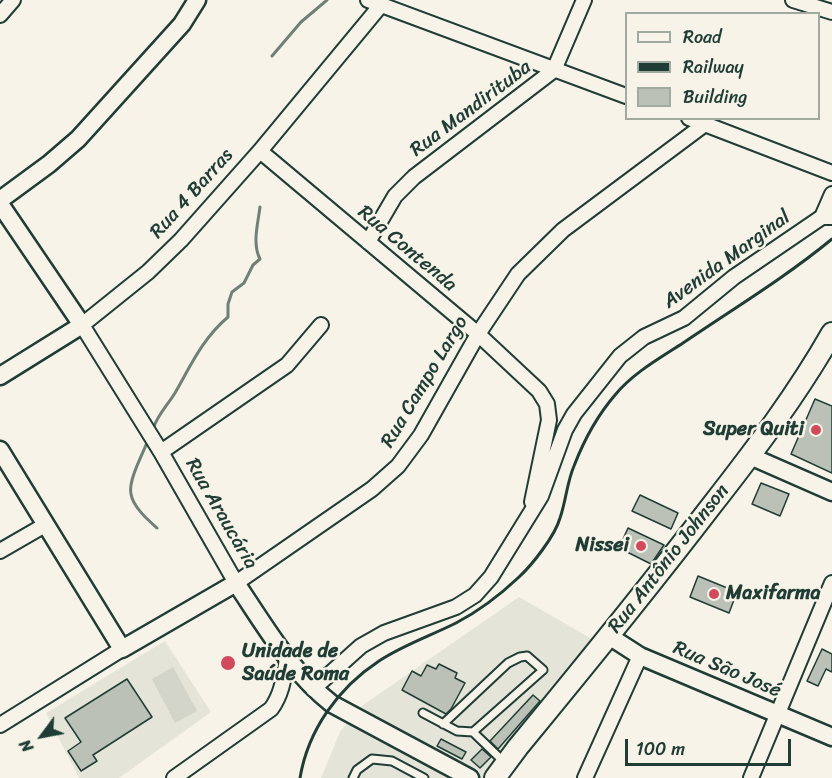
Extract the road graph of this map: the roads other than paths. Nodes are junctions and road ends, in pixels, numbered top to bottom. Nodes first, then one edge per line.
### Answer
1 (13, 0) edge
2 (197, 0) edge
3 (584, 0) edge
4 (794, 0) edge
5 (374, 2) edge
6 (832, 12) edge
7 (0, 15) edge
8 (554, 70) junction
9 (625, 95) edge
10 (694, 120) edge
11 (705, 124) junction
12 (260, 151) junction
13 (832, 173) edge
14 (832, 194) edge
15 (0, 202) edge
16 (827, 217) edge
17 (368, 242) junction
18 (82, 325) junction
19 (321, 325) dead end
20 (478, 333) junction
21 (832, 333) edge
22 (0, 376) edge
23 (0, 450) edge
24 (161, 452) junction
25 (750, 456) junction
26 (832, 492) edge
27 (529, 513) junction
28 (45, 525) junction
29 (0, 551) edge
30 (236, 583) junction
31 (832, 583) edge
32 (609, 636) junction
33 (123, 650) junction
34 (640, 656) junction
35 (287, 659) junction
36 (313, 689) junction
37 (423, 713) dead end
38 (778, 715) junction
39 (2, 720) edge
40 (443, 724) junction
41 (473, 732) junction
42 (832, 736) edge
43 (500, 771) edge
44 (174, 778) edge
45 (353, 778) edge
46 (424, 778) edge
47 (470, 778) edge
48 (585, 778) edge
49 (751, 778) edge

1 - 7 street
2 - 15 street
3 - 8 street, Rua Mandirituba
4 - 6 street
5 - 8 street
5 - 12 street, Rua 4 Barras
8 - 9 street
8 - 17 street, Rua Mandirituba
10 - 11 street
11 - 13 street
11 - 20 street, Rua Campo Largo
12 - 17 street, Rua Contenda
12 - 18 street, Rua 4 Barras
14 - 16 street
15 - 18 street, Rua Araucária
16 - 27 street, Avenida Marginal
17 - 20 street, Rua Contenda
18 - 22 street, Rua 4 Barras
18 - 24 street, Rua Araucária
19 - 24 street
20 - 27 street, Rua Contenda
20 - 30 street, Rua Campo Largo
21 - 25 main road, Rua Antônio Johnson
23 - 28 street
24 - 30 street, Rua Araucária
25 - 26 street
25 - 32 main road, Rua Antônio Johnson
27 - 36 street, Avenida Marginal
28 - 29 street
28 - 33 street
30 - 33 street, Rua Campo Largo
30 - 35 street, Rua Araucária
31 - 38 street
32 - 34 street, Rua São José
32 - 43 main road, Rua Antônio Johnson
33 - 39 street, Rua Campo Largo
34 - 38 street, Rua São José
34 - 48 street
35 - 36 street, Rua Araucária
35 - 44 street
36 - 47 street, Rua Araucária
37 - 40 lane
38 - 42 street, Rua São José
38 - 49 street
40 - 41 lane
40 - 41 lane
41 - 43 lane
45 - 46 lane

